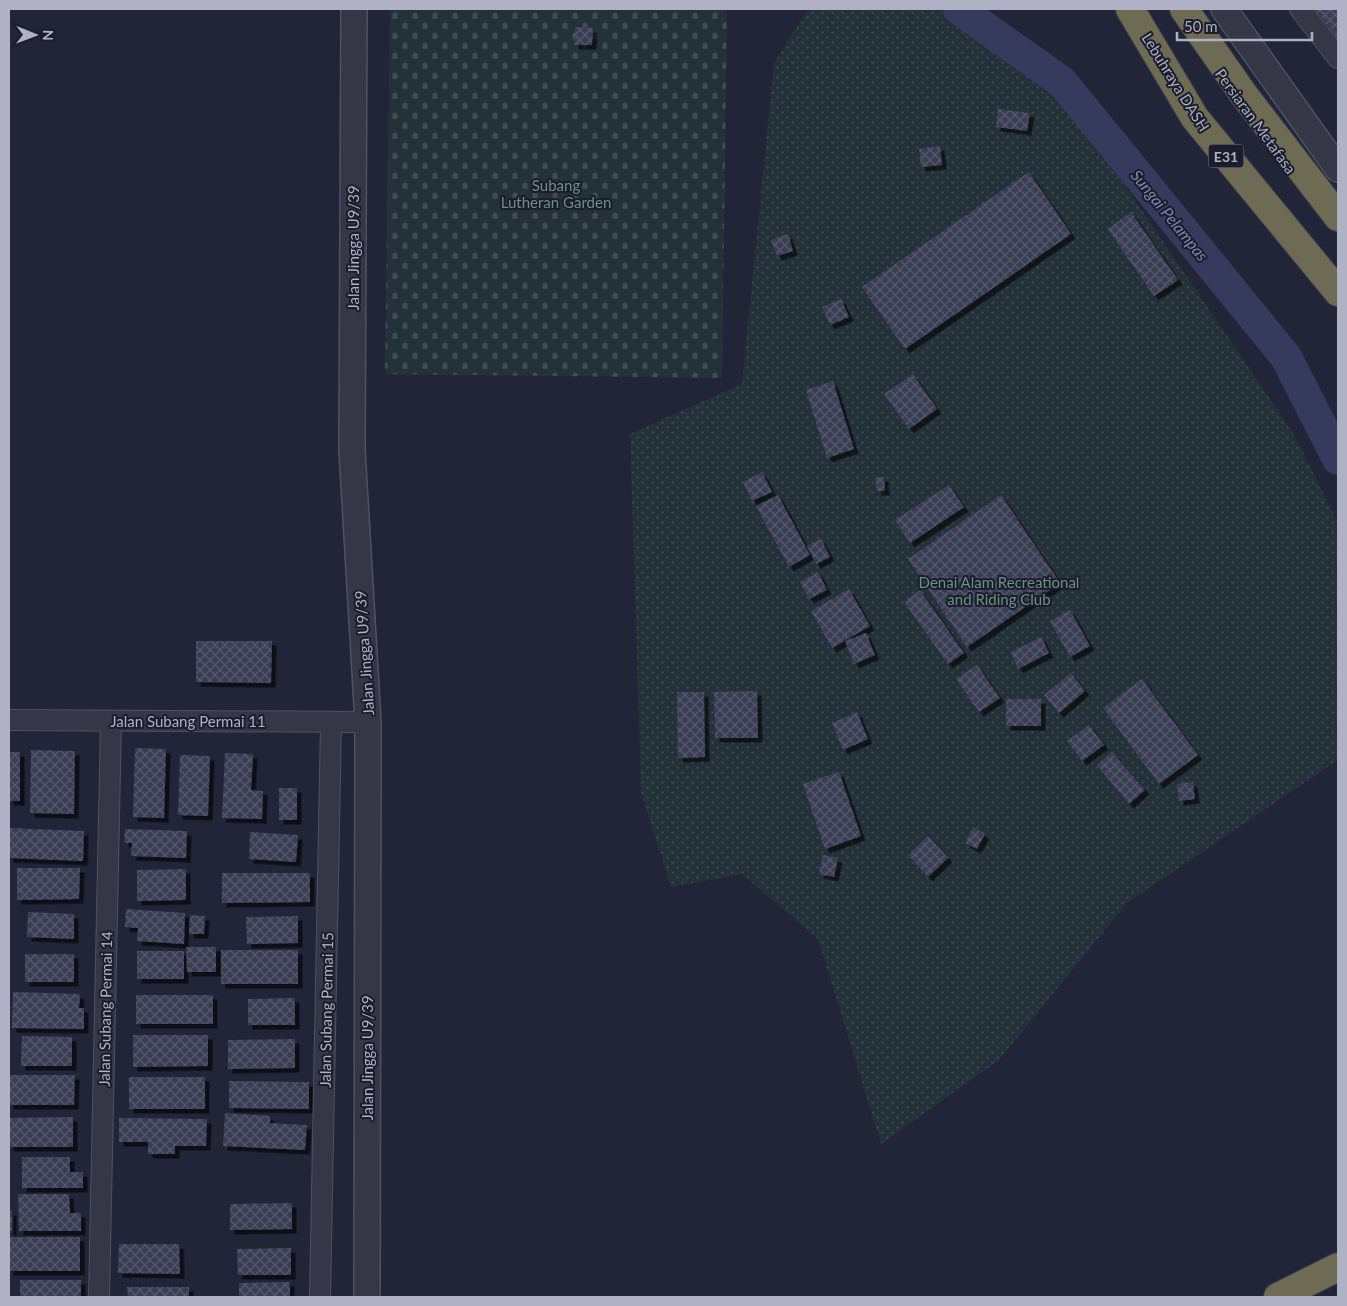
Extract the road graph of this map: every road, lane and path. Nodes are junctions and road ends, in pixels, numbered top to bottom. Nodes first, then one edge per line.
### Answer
1 (354, 9) edge
2 (1130, 9) edge
3 (1173, 9) edge
4 (1184, 9) edge
5 (1224, 9) edge
6 (1300, 9) edge
7 (1338, 58) edge
8 (1338, 169) edge
9 (1338, 217) edge
10 (1338, 232) edge
11 (1338, 292) edge
12 (9, 720) edge
13 (111, 720) junction
14 (331, 722) junction
15 (368, 722) junction
16 (1338, 1266) edge
17 (99, 1297) edge
18 (320, 1297) edge
19 (367, 1297) edge
20 (1278, 1297) edge

1 - 15 street, Jalan Jingga U9/39
2 - 11 highway, Lebuhraya DASH / E31
3 - 10 street, Persiaran Metafasa
4 - 9 highway
5 - 8 street
6 - 7 street
12 - 13 street, Jalan Subang Permai 11
13 - 14 street, Jalan Subang Permai 11
13 - 17 street, Jalan Subang Permai 14
14 - 15 street, Jalan Subang Permai 11
14 - 18 street, Jalan Subang Permai 15
15 - 19 street, Jalan Jingga U9/39
16 - 20 highway

